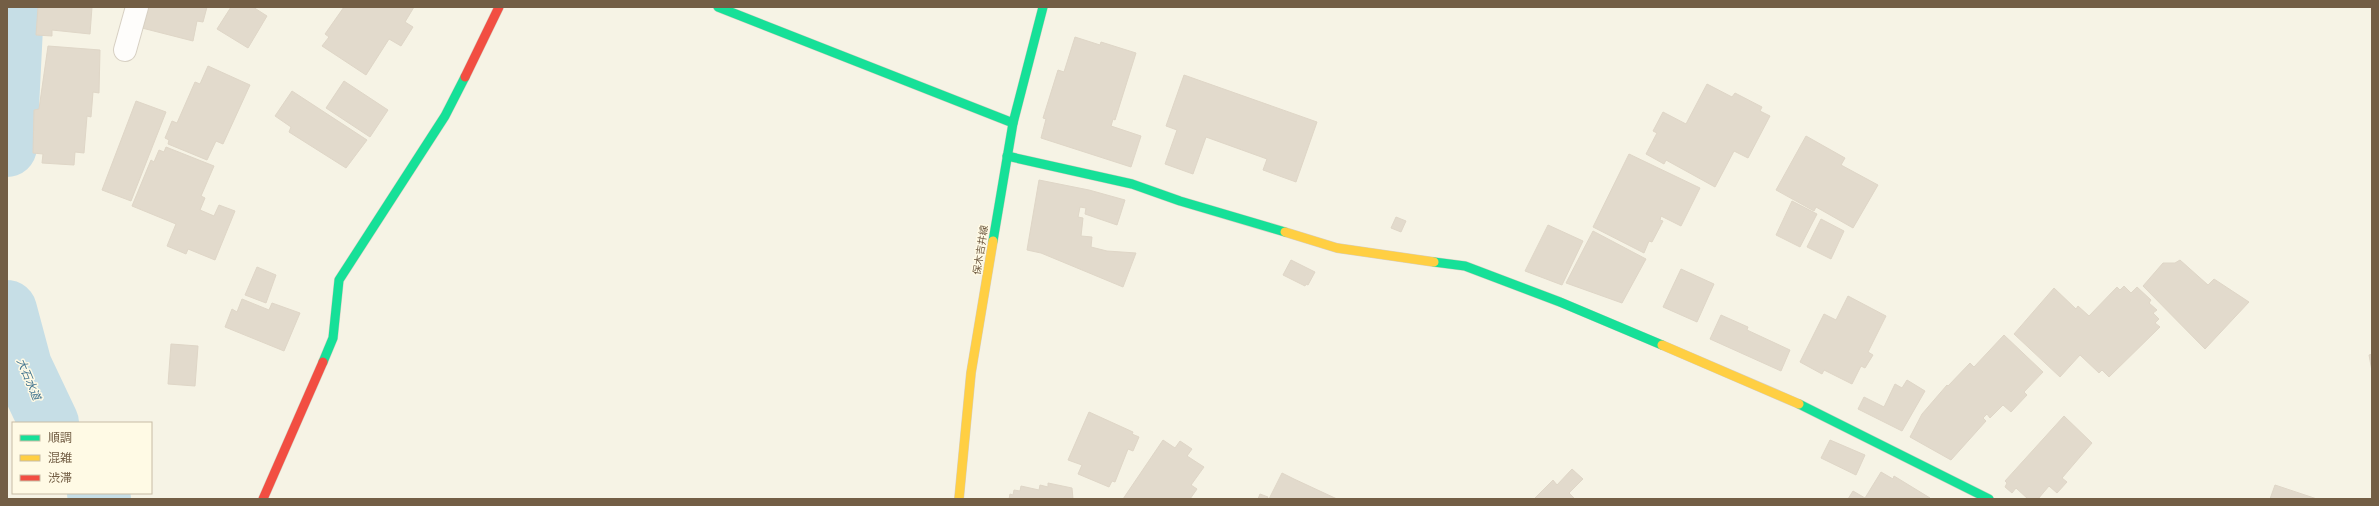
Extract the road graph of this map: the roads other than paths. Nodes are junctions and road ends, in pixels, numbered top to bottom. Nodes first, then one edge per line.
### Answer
1 (137, 7) edge
2 (498, 7) edge
3 (718, 7) edge
4 (1043, 7) edge
5 (125, 50) dead end
6 (1013, 123) junction
7 (1006, 156) junction
8 (263, 499) edge
9 (959, 499) edge
10 (1989, 499) edge

1 - 5 street
2 - 8 street
3 - 6 street
4 - 6 street, 保木吉井線
6 - 7 street, 保木吉井線
7 - 9 street, 保木吉井線
7 - 10 street

